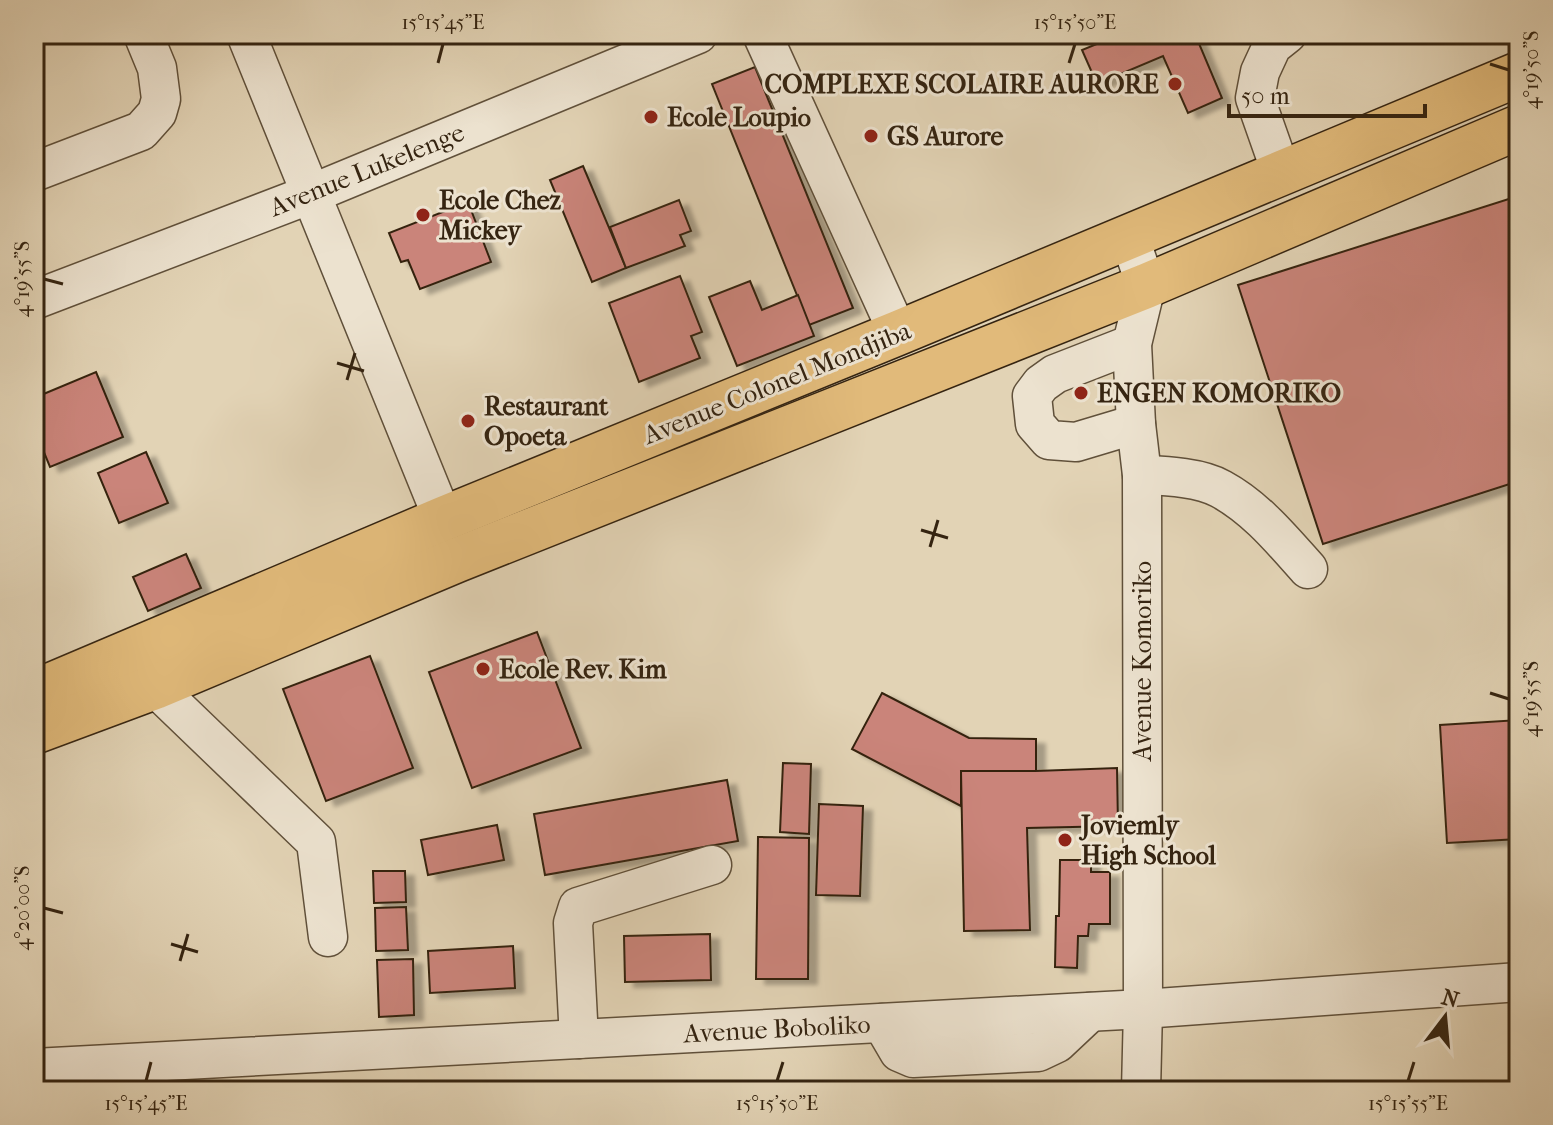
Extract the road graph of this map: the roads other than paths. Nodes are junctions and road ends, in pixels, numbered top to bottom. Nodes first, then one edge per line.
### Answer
1 (143, 34) edge
2 (246, 34) edge
3 (698, 34) edge
4 (762, 34) edge
5 (1287, 34) edge
6 (1519, 74) edge
7 (1519, 127) edge
8 (34, 172) edge
9 (1281, 172) junction
10 (311, 194) junction
11 (1129, 236) junction
12 (1146, 286) junction
13 (34, 300) edge
14 (898, 333) junction
15 (1132, 344) junction
16 (1136, 424) junction
17 (1142, 475) junction
18 (443, 519) junction
19 (1308, 569) dead end
20 (155, 687) junction
21 (34, 691) edge
22 (34, 732) edge
23 (712, 865) dead end
24 (328, 937) dead end
25 (1519, 982) edge
26 (1143, 1009) junction
27 (579, 1039) junction
28 (34, 1068) edge
29 (1141, 1091) edge

1 - 8 street
2 - 10 street
3 - 10 street, Avenue Lukelenge
4 - 14 street
5 - 9 street
6 - 9 main road, Avenue Colonel Mondjiba
7 - 12 main road, Avenue Colonel Mondjiba
9 - 11 main road, Avenue Colonel Mondjiba
10 - 13 street, Avenue Lukelenge
10 - 18 street
11 - 12 street
11 - 14 main road, Avenue Colonel Mondjiba
12 - 15 street, Avenue Komoriko
12 - 20 main road, Avenue Colonel Mondjiba
14 - 18 main road, Avenue Colonel Mondjiba
15 - 16 street, Avenue Komoriko
15 - 16 street
16 - 17 street, Avenue Komoriko
17 - 19 street
17 - 26 street, Avenue Komoriko
18 - 21 main road, Avenue Colonel Mondjiba
20 - 22 main road, Avenue Colonel Mondjiba
20 - 24 street
23 - 27 street
25 - 26 street, Avenue Boboliko
26 - 27 street, Avenue Boboliko
26 - 29 street, Avenue Komoriko
27 - 28 street, Avenue Boboliko

